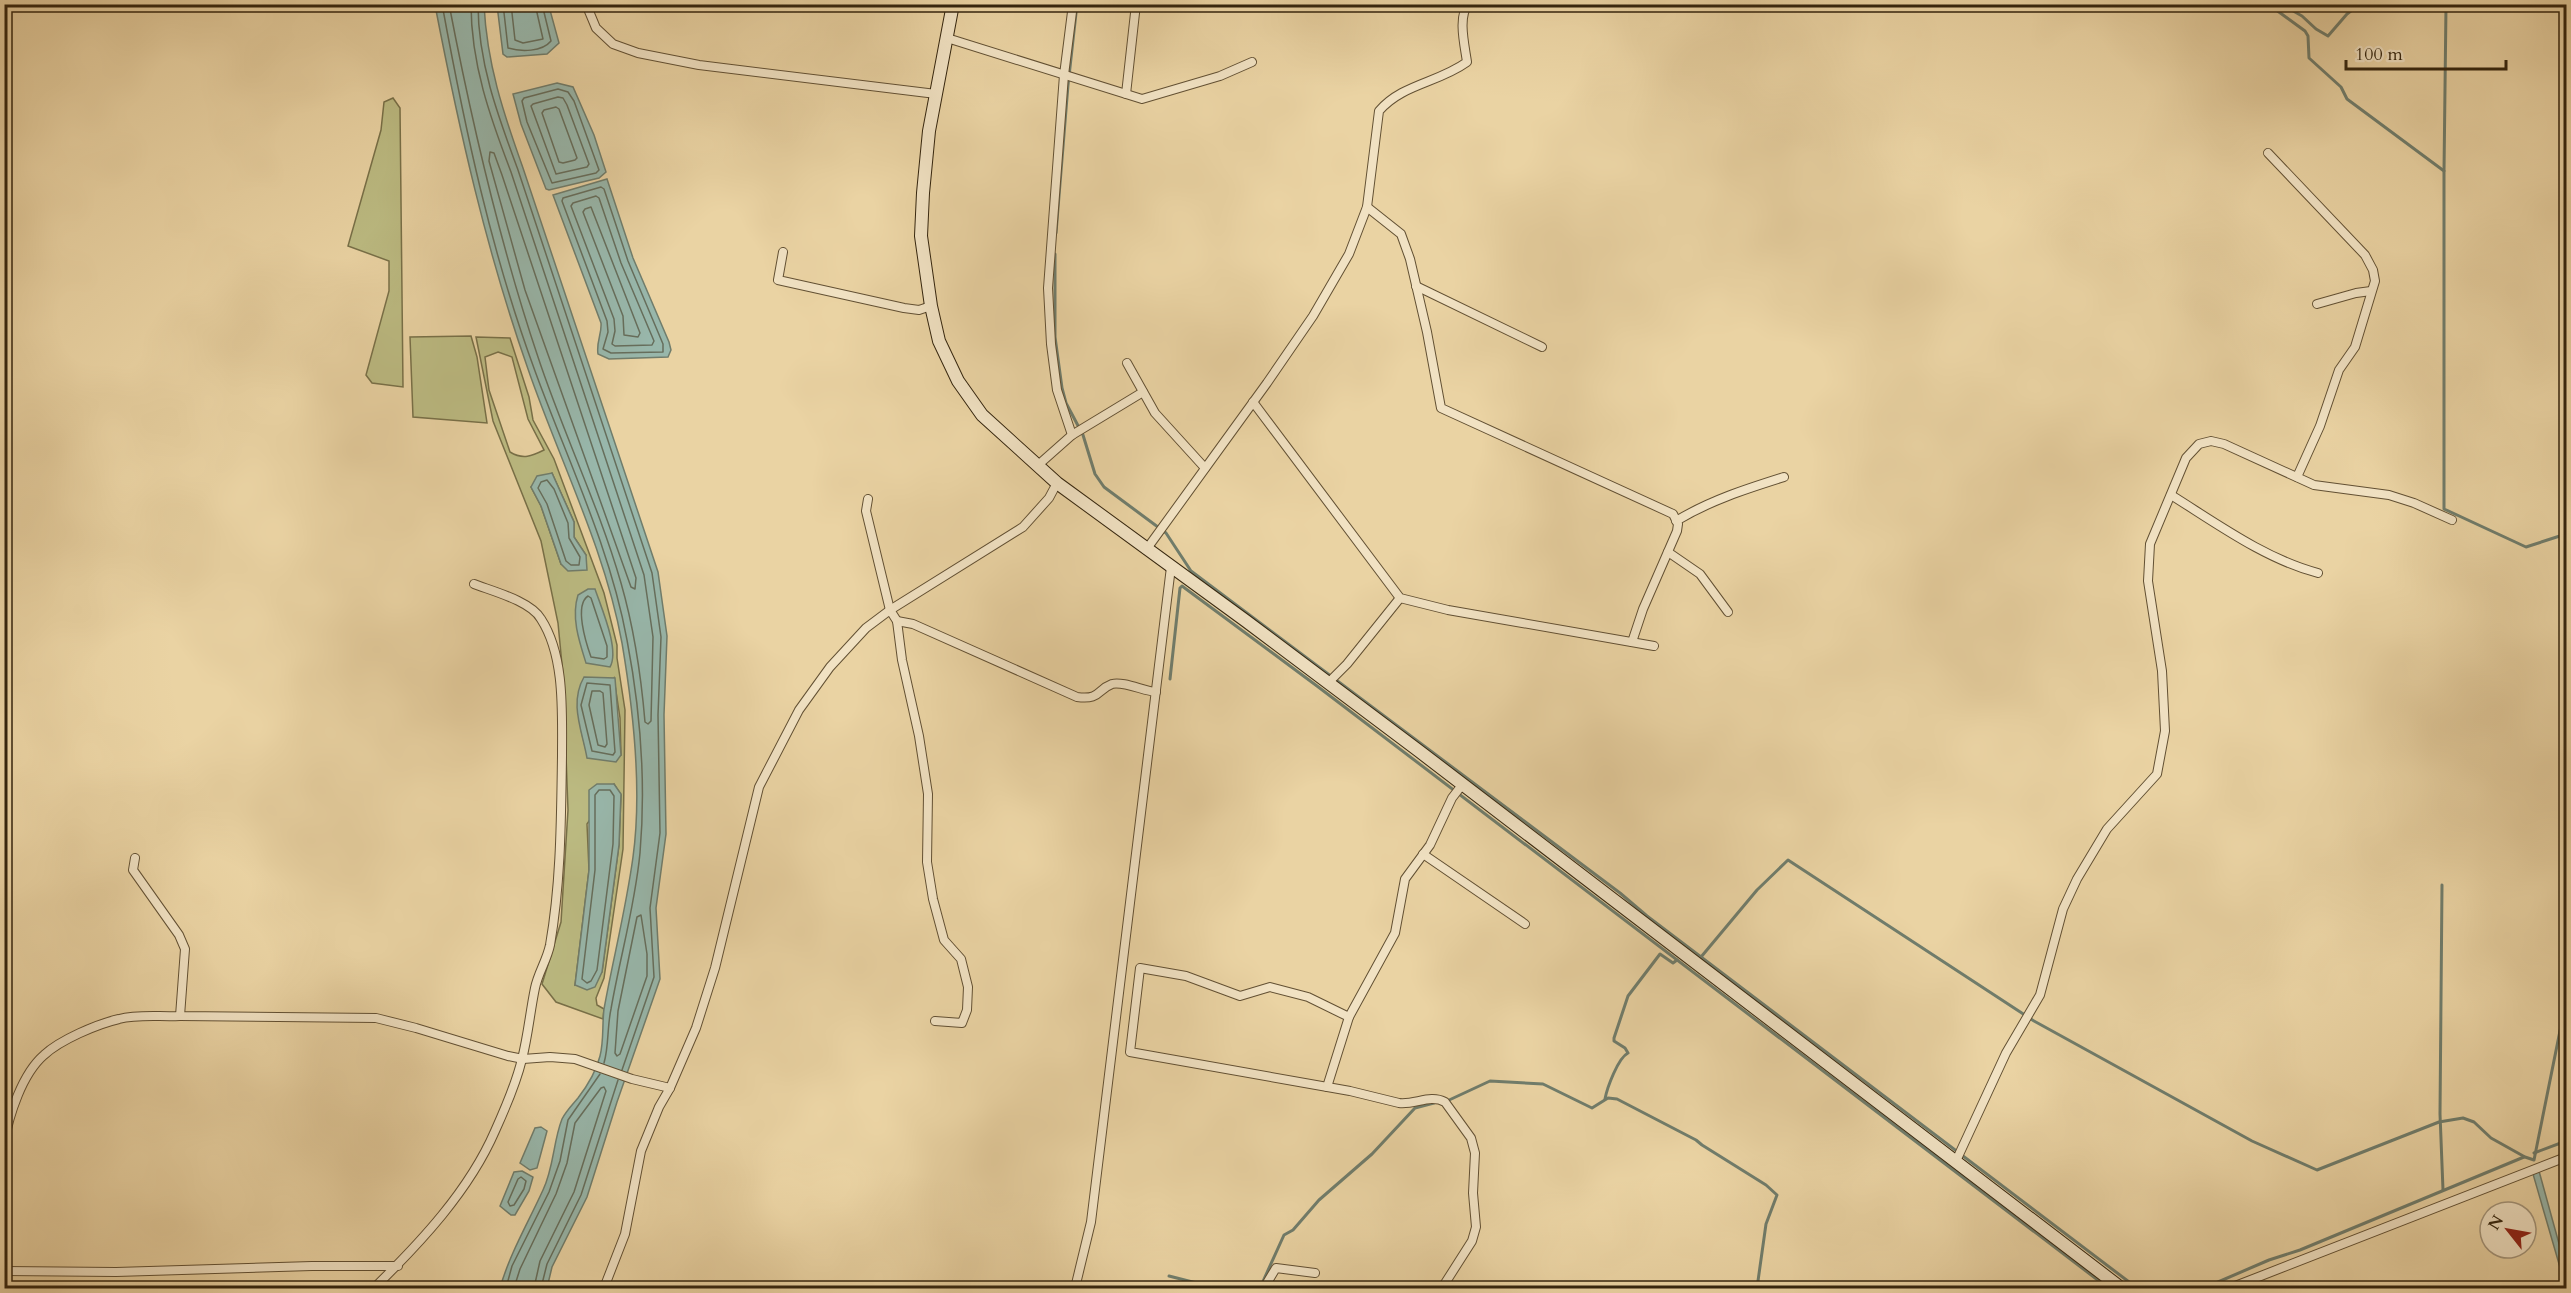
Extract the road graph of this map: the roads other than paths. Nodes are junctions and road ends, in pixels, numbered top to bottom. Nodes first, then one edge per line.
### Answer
1 (586, 4) edge
2 (953, 4) edge
3 (1073, 4) edge
4 (1136, 4) edge
5 (1469, 4) edge
6 (947, 38) junction
7 (1252, 62) dead end
8 (1064, 75) junction
9 (936, 94) junction
10 (1126, 94) junction
11 (2268, 153) dead end
12 (1367, 207) junction
13 (783, 252) dead end
14 (1416, 286) junction
15 (2371, 291) junction
16 (2317, 304) dead end
17 (931, 306) junction
18 (1542, 347) dead end
19 (1127, 363) dead end
20 (1143, 392) junction
21 (1253, 402) junction
22 (1072, 435) junction
23 (1037, 466) junction
24 (1205, 468) junction
25 (1784, 477) dead end
26 (2297, 477) junction
27 (1057, 483) junction
28 (2170, 495) junction
29 (868, 499) dead end
30 (2452, 520) dead end
31 (1676, 521) junction
32 (1146, 550) junction
33 (1668, 552) junction
34 (1171, 567) junction
35 (2318, 573) dead end
36 (474, 584) dead end
37 (1400, 598) junction
38 (890, 610) junction
39 (1728, 612) dead end
40 (897, 621) junction
41 (1632, 642) junction
42 (1654, 646) dead end
43 (1328, 683) junction
44 (1156, 692) junction
45 (1462, 785) junction
46 (1424, 855) junction
47 (135, 858) dead end
48 (1525, 924) dead end
49 (180, 1016) junction
50 (1349, 1017) junction
51 (935, 1021) dead end
52 (523, 1059) junction
53 (1326, 1087) junction
54 (670, 1088) junction
55 (7, 1116) edge
56 (4, 1143) edge
57 (2566, 1157) edge
58 (1956, 1161) junction
59 (398, 1266) junction
60 (4, 1271) edge
61 (1315, 1273) dead end
62 (374, 1288) edge
63 (604, 1288) edge
64 (1075, 1288) edge
65 (1264, 1288) edge
66 (1442, 1288) edge
67 (2121, 1288) edge
68 (2230, 1288) edge

1 - 9 street
2 - 6 street
3 - 8 street
4 - 10 street
5 - 12 street
6 - 8 street
6 - 9 street
7 - 10 street
8 - 10 street
8 - 22 street
9 - 17 street
11 - 15 street
12 - 14 street
12 - 21 street
13 - 17 street
14 - 18 street
14 - 31 street
15 - 16 street
15 - 26 street
17 - 23 street
19 - 20 street
20 - 22 street
20 - 24 street
21 - 24 street
21 - 37 street
22 - 23 street
23 - 27 street
24 - 32 street
25 - 31 street
26 - 28 street
26 - 30 street
27 - 32 street
27 - 38 street
28 - 35 street
28 - 58 street
29 - 38 street
31 - 33 street
32 - 34 street
33 - 39 street
33 - 41 street
34 - 43 street
34 - 44 street
36 - 52 street
37 - 41 street
37 - 43 street
38 - 40 street
38 - 54 street
40 - 44 street
40 - 51 street
41 - 42 street
43 - 45 street
44 - 64 street
45 - 46 street
45 - 58 street
46 - 48 street
46 - 50 street
47 - 49 street
49 - 52 street
49 - 55 street
50 - 53 street
50 - 53 street
52 - 54 street
52 - 59 street
53 - 66 street
54 - 63 street
55 - 56 street
57 - 68 street
58 - 67 street
59 - 60 street
59 - 62 street
61 - 65 street

